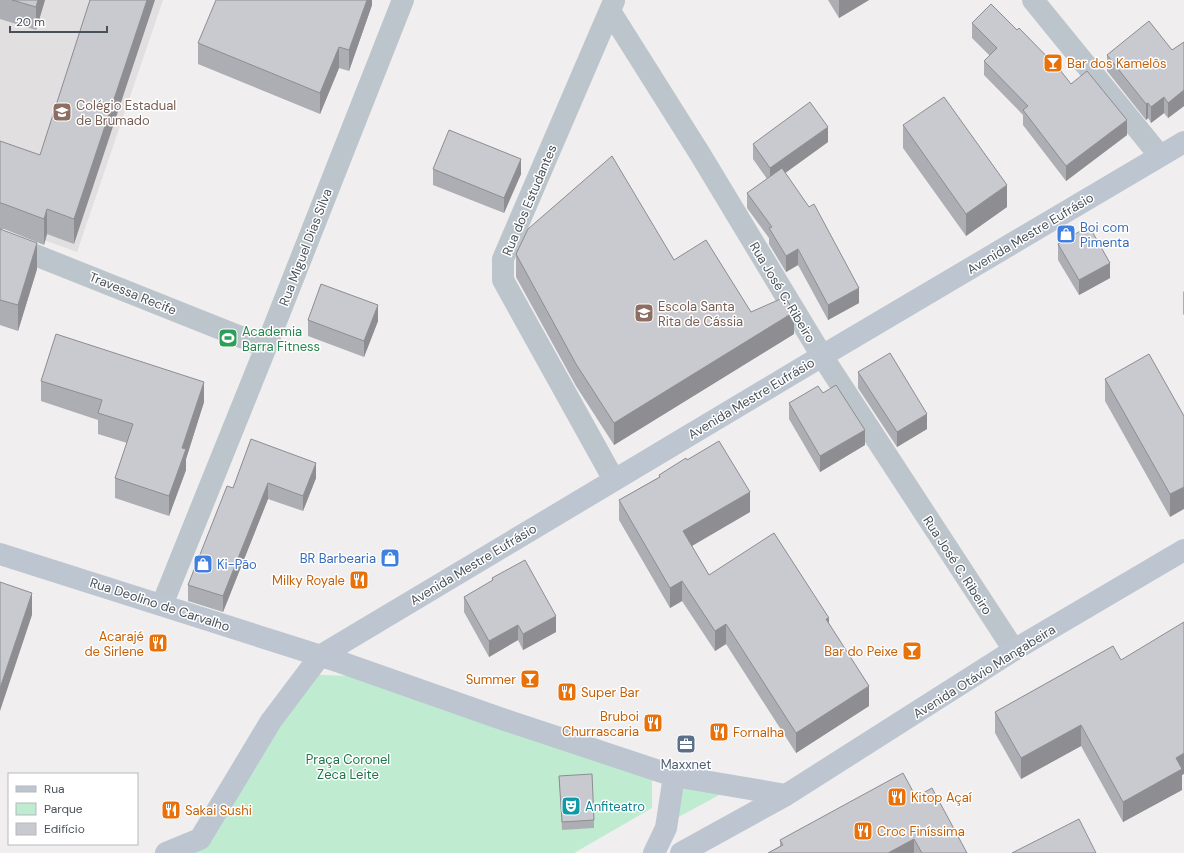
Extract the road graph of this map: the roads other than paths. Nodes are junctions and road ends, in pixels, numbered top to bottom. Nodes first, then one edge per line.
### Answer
1 (402, 0) edge
2 (1033, 0) edge
3 (612, 5) edge
4 (1184, 142) edge
5 (1160, 156) junction
6 (0, 241) edge
7 (266, 346) junction
8 (822, 356) junction
9 (614, 480) junction
10 (1184, 550) edge
11 (0, 554) edge
12 (162, 605) junction
13 (1014, 650) junction
14 (320, 656) junction
15 (674, 776) junction
16 (786, 796) junction
17 (166, 853) edge
18 (654, 853) edge
19 (681, 853) edge

1 - 7 street, Rua Miguel Dias Silva
2 - 5 street
3 - 8 street, Rua José C. Ribeiro
3 - 9 street, Rua dos Estudantes
4 - 5 main road, Avenida Mestre Eufrásio
5 - 8 main road, Avenida Mestre Eufrásio
6 - 7 street, Travessa Recife
7 - 12 street, Rua Miguel Dias Silva
8 - 9 main road, Avenida Mestre Eufrásio
8 - 13 street, Rua José C. Ribeiro
9 - 14 main road, Avenida Mestre Eufrásio
10 - 13 main road, Avenida Otávio Mangabeira
11 - 12 main road, Rua Deolino de Carvalho
12 - 14 main road, Rua Deolino de Carvalho
13 - 16 main road, Avenida Otávio Mangabeira
14 - 15 main road
14 - 17 main road
15 - 16 main road
15 - 18 main road
16 - 19 main road

